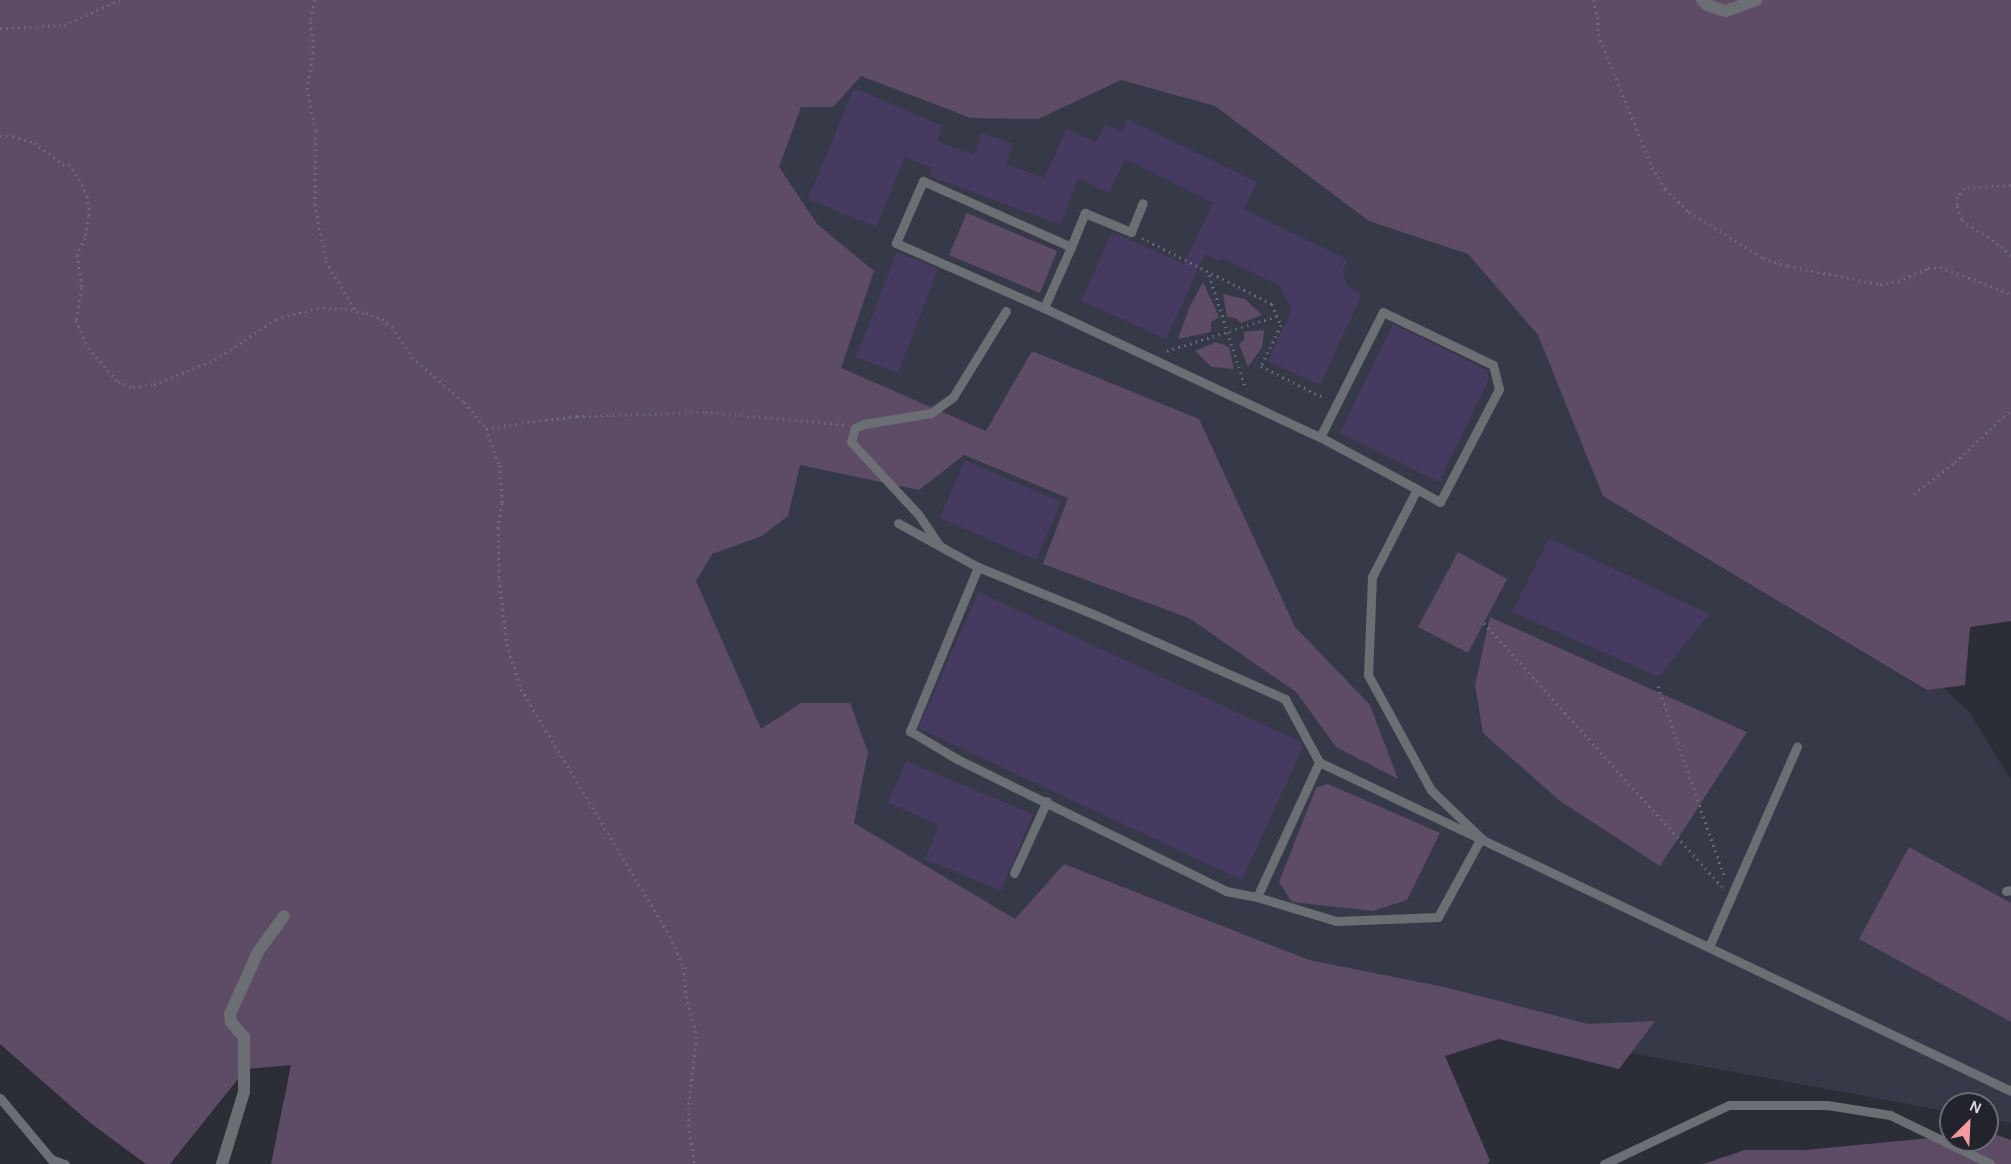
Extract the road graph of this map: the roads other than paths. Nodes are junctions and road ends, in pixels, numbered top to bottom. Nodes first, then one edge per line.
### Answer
1 (1702, 0) edge
2 (1756, 0) edge
3 (1143, 203) dead end
4 (1071, 247) junction
5 (1044, 308) junction
6 (1006, 311) dead end
7 (1320, 437) junction
8 (1417, 489) junction
9 (898, 523) dead end
10 (940, 547) junction
11 (978, 567) junction
12 (1797, 747) dead end
13 (1319, 762) junction
14 (1047, 801) junction
15 (1481, 838) junction
16 (1014, 873) dead end
17 (1257, 897) junction
18 (284, 916) dead end
19 (1709, 947) junction
20 (2011, 1091) edge
21 (0, 1098) edge
22 (64, 1164) edge
23 (222, 1164) edge
24 (1604, 1164) edge
25 (1991, 1164) edge

1 - 2 street
3 - 4 lane
4 - 5 lane
4 - 5 lane
5 - 7 lane
6 - 10 lane
7 - 8 lane
7 - 8 lane
8 - 15 lane
9 - 10 lane
10 - 11 lane
11 - 13 lane
11 - 14 lane
12 - 19 lane
13 - 15 lane
13 - 17 lane
14 - 16 lane
14 - 17 lane
15 - 17 lane
15 - 19 lane
18 - 23 street
19 - 20 lane
21 - 22 lane
24 - 25 lane

